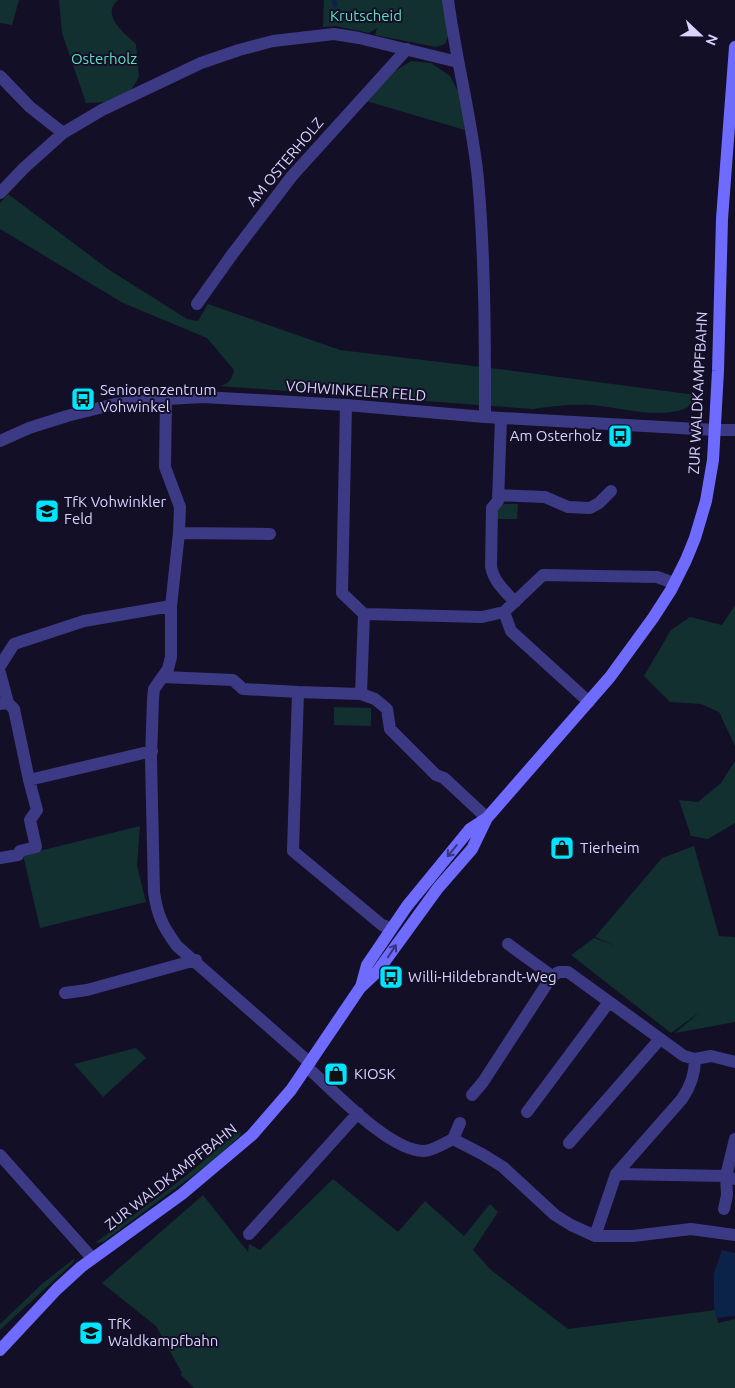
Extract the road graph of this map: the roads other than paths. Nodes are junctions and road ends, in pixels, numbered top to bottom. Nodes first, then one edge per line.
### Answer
1 (448, 0) edge
2 (735, 47) edge
3 (407, 49) junction
4 (458, 62) junction
5 (0, 76) edge
6 (63, 133) junction
7 (0, 193) edge
8 (197, 304) dead end
9 (166, 399) junction
10 (346, 405) junction
11 (485, 417) junction
12 (501, 418) junction
13 (715, 430) junction
14 (735, 430) edge
15 (0, 441) edge
16 (611, 491) dead end
17 (498, 495) junction
18 (179, 533) junction
19 (270, 534) dead end
20 (674, 583) junction
21 (515, 602) junction
22 (170, 606) junction
23 (504, 612) junction
24 (364, 614) junction
25 (0, 666) edge
26 (0, 673) edge
27 (163, 677) junction
28 (298, 692) junction
29 (361, 694) junction
30 (589, 702) junction
31 (4, 703) edge
32 (152, 751) junction
33 (29, 780) junction
34 (488, 818) junction
35 (0, 858) edge
36 (391, 928) junction
37 (508, 944) dead end
38 (196, 960) junction
39 (552, 976) junction
40 (360, 988) junction
41 (65, 993) dead end
42 (609, 1002) junction
43 (660, 1039) junction
44 (695, 1058) junction
45 (735, 1062) edge
46 (308, 1065) junction
47 (472, 1095) dead end
48 (527, 1112) dead end
49 (358, 1113) junction
50 (460, 1123) dead end
51 (453, 1139) junction
52 (735, 1139) edge
53 (569, 1143) dead end
54 (0, 1155) edge
55 (616, 1174) junction
56 (730, 1178) edge
57 (722, 1221) junction
58 (249, 1234) dead end
59 (735, 1235) edge
60 (595, 1236) junction
61 (92, 1258) junction
62 (0, 1350) edge

1 - 4 street
2 - 13 main road, ZUR WALDKAMPFBAHN
3 - 4 street
3 - 6 street
3 - 8 street, AM OSTERHOLZ
4 - 11 street
5 - 6 street
6 - 7 street
9 - 10 street, VOHWINKELER FELD
9 - 15 street, VOHWINKELER FELD
9 - 18 street
10 - 11 street, VOHWINKELER FELD
10 - 24 street
11 - 12 street, VOHWINKELER FELD
12 - 13 street, VOHWINKELER FELD
12 - 17 street
13 - 14 street, VOHWINKELER FELD
13 - 20 main road, ZUR WALDKAMPFBAHN
16 - 17 street
17 - 21 street
18 - 19 street
18 - 22 street
20 - 21 street
20 - 30 main road, ZUR WALDKAMPFBAHN
21 - 23 street
22 - 25 street
22 - 27 street
23 - 24 street
23 - 30 street
24 - 29 street
26 - 31 street
27 - 28 street
27 - 32 street
28 - 29 street
28 - 36 street
29 - 34 street
30 - 34 main road, ZUR WALDKAMPFBAHN
31 - 33 street
32 - 33 street
32 - 38 street
33 - 35 street
34 -> 36 main road, ZUR WALDKAMPFBAHN
40 -> 34 main road, ZUR WALDKAMPFBAHN
36 - 40 main road, ZUR WALDKAMPFBAHN
37 - 39 street
38 - 41 street
38 - 46 street
39 - 42 street
39 - 47 street
40 - 46 main road, ZUR WALDKAMPFBAHN
42 - 43 street
42 - 48 street
43 - 44 street
43 - 53 street
44 - 45 street
44 - 55 street
46 - 49 street
46 - 61 main road, ZUR WALDKAMPFBAHN
49 - 51 street
49 - 58 street
50 - 51 street
51 - 60 street
52 - 56 street
54 - 61 street
55 - 56 street
55 - 60 street
56 - 57 street
57 - 59 street
57 - 60 street
61 - 62 main road, ZUR WALDKAMPFBAHN

